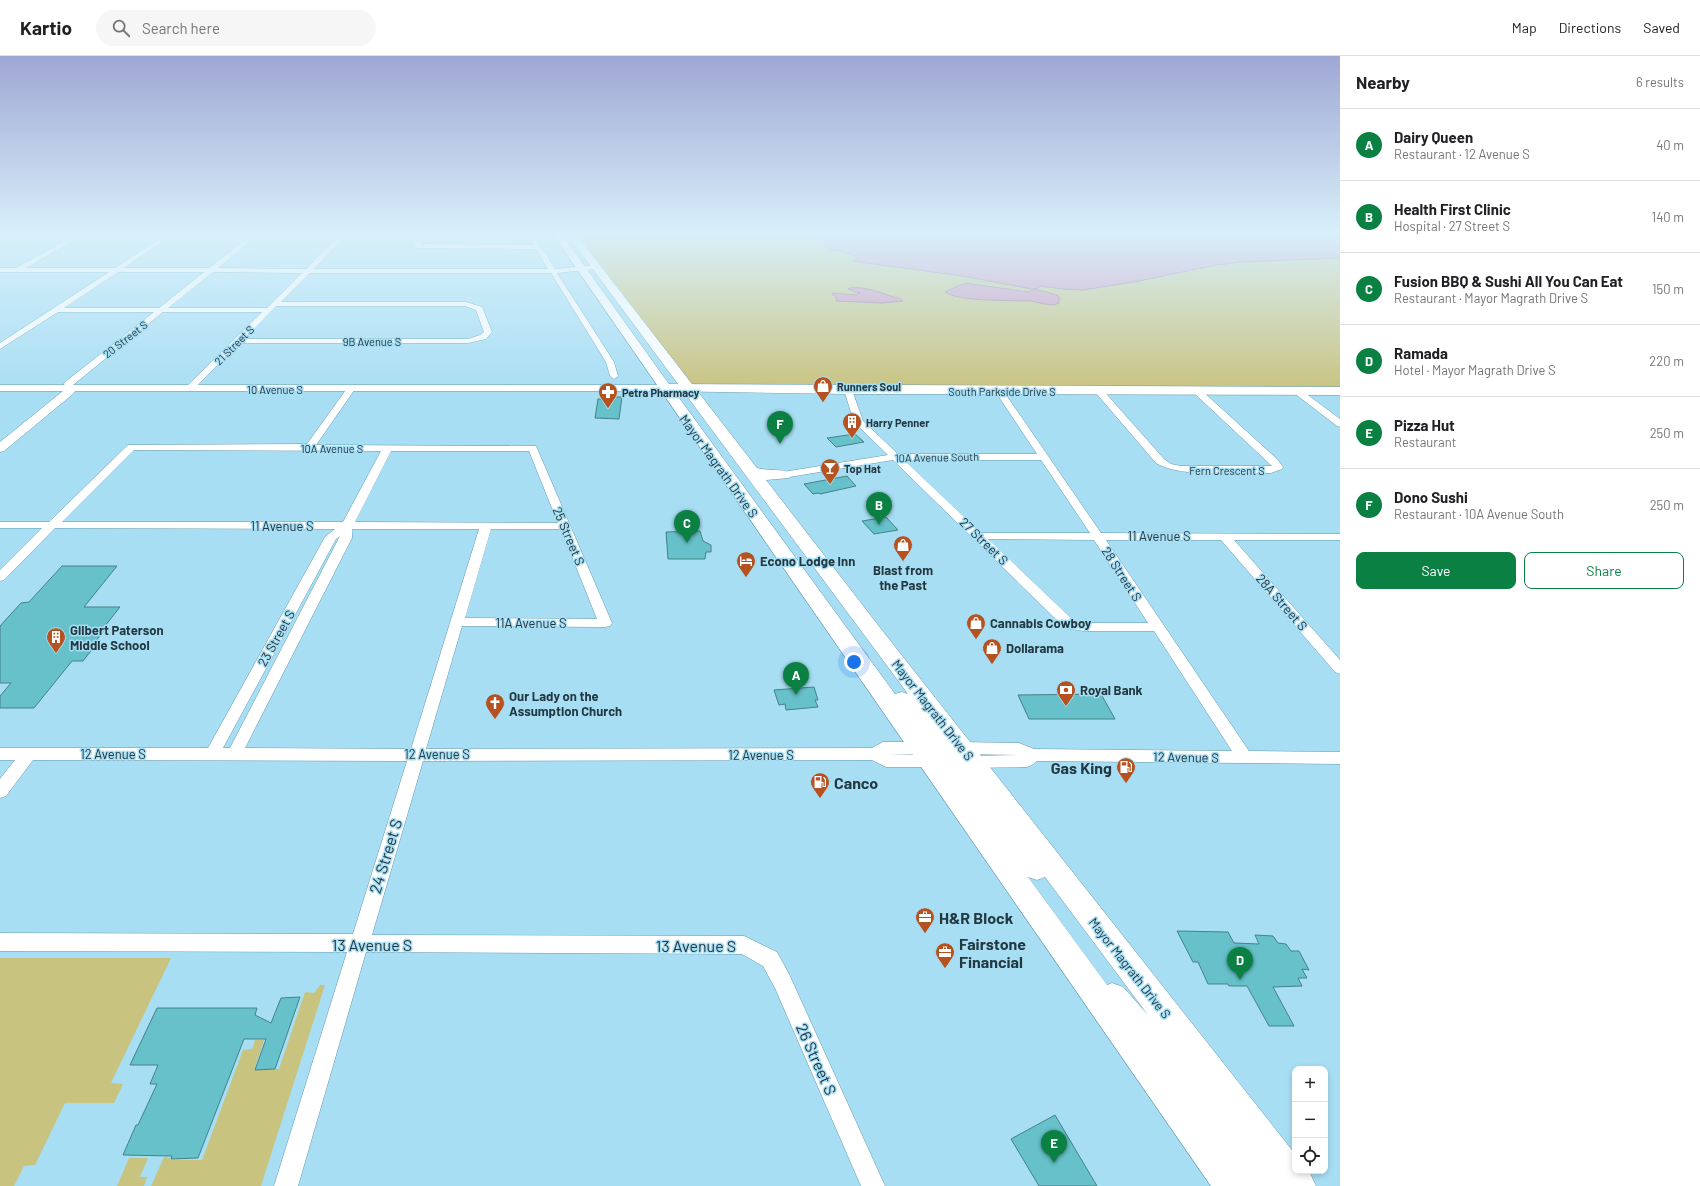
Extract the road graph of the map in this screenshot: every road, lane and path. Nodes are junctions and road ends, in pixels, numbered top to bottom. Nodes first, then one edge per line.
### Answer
1 (93, 286) edge
2 (192, 286) edge
3 (294, 286) edge
4 (562, 286) edge
5 (592, 286) edge
6 (608, 286) edge
7 (276, 304) junction
8 (57, 310) junction
9 (161, 310) junction
10 (269, 310) junction
11 (238, 341) junction
12 (0, 347) edge
13 (614, 376) dead end
14 (0, 388) edge
15 (70, 388) junction
16 (190, 388) junction
17 (351, 389) junction
18 (677, 391) junction
19 (1340, 391) edge
20 (848, 393) junction
21 (1001, 393) junction
22 (1101, 393) junction
23 (1200, 393) junction
24 (1300, 393) junction
25 (1340, 396) edge
26 (1340, 424) edge
27 (0, 448) edge
28 (309, 448) junction
29 (387, 448) junction
30 (533, 448) joint
31 (896, 457) junction
32 (1045, 457) junction
33 (752, 472) junction
34 (782, 476) junction
35 (765, 490) junction
36 (0, 525) edge
37 (52, 525) junction
38 (346, 526) junction
39 (486, 526) junction
40 (565, 526) junction
41 (979, 536) junction
42 (1098, 536) junction
43 (1224, 536) junction
44 (1340, 537) edge
45 (0, 577) edge
46 (457, 622) junction
47 (605, 623) joint
48 (1157, 627) junction
49 (1340, 669) edge
50 (0, 754) edge
51 (29, 754) junction
52 (417, 754) junction
53 (212, 755) junction
54 (234, 755) junction
55 (947, 755) junction
56 (1245, 758) junction
57 (1340, 758) edge
58 (0, 791) edge
59 (1057, 940) junction
60 (0, 942) edge
61 (358, 944) junction
62 (744, 945) joint
63 (286, 1186) edge
64 (873, 1186) edge
65 (1232, 1186) edge
66 (1290, 1186) edge
67 (1298, 1186) edge

1 - 8 street
2 - 9 street, 20 Street S
3 - 7 street, 21 Street S
4 - 13 street
5 - 18 main road
6 - 18 main road, Mayor Magrath Drive S
7 - 10 street, 21 Street S
7 - 11 street, 9B Avenue S
8 - 9 street
8 - 12 street
9 - 10 street
9 - 15 street, 20 Street S
10 - 11 street, 21 Street S
11 - 16 street, 21 Street S
14 - 15 street, 10 Avenue S
15 - 16 street, 10 Avenue S
15 - 27 street, 20 Street S
16 - 17 street, 10 Avenue S
17 - 18 street, 10 Avenue S
17 - 28 street
18 - 20 main road, South Parkside Drive S
18 - 33 main road, Mayor Magrath Drive S
18 - 55 main road, Mayor Magrath Drive S
19 - 24 main road, South Parkside Drive S
20 - 21 main road, South Parkside Drive S
20 - 31 street, 27 Street S
21 - 22 main road, South Parkside Drive S
21 - 32 street, 28 Street S
22 - 23 main road, South Parkside Drive S
22 - 23 street, Fern Crescent S
23 - 24 main road, South Parkside Drive S
24 - 25 main road, South Parkside Drive S
24 - 26 street
28 - 29 street, 10A Avenue S
28 - 37 street, 10A Avenue S
29 - 30 street, 10A Avenue S
29 - 38 street, 23 Street S
30 - 40 street, 25 Street S
31 - 32 street, 10A Avenue South
31 - 34 street, 10A Avenue South
31 - 41 street, 27 Street S
32 - 42 street, 28 Street S
33 - 34 main road
33 - 35 main road, Mayor Magrath Drive S
34 - 35 main road
35 - 55 main road, Mayor Magrath Drive S
36 - 37 street, 11 Avenue S
37 - 38 street, 11 Avenue S
37 - 45 street
38 - 39 street, 11 Avenue S
38 - 53 street, 23 Street S
38 - 54 street, 23 Street S
39 - 40 street, 11 Avenue S
39 - 46 street, 24 Street S
40 - 47 street, 25 Street S
41 - 42 street, 11 Avenue S
41 - 48 street, 27 Street S
42 - 43 street, 11 Avenue S
42 - 48 street, 28 Street S
43 - 44 street, 11 Avenue S
43 - 49 street, 28A Street S
46 - 47 street, 11A Avenue S
46 - 52 street, 24 Street S
48 - 56 street, 28 Street S
50 - 51 street, 12 Avenue S
51 - 53 street, 12 Avenue S
51 - 58 street
52 - 54 street, 12 Avenue S
52 - 55 street, 12 Avenue S
52 - 61 street, 24 Street S
53 - 54 street, 12 Avenue S
55 - 56 street, 12 Avenue S
55 - 59 main road, Mayor Magrath Drive S
55 - 67 main road, Mayor Magrath Drive S
56 - 57 street, 12 Avenue S
59 - 65 main road, Mayor Magrath Drive S
59 - 66 main road
60 - 61 street, 13 Avenue S
61 - 62 street, 13 Avenue S
61 - 63 street, 24 Street S
62 - 64 street, 26 Street S

